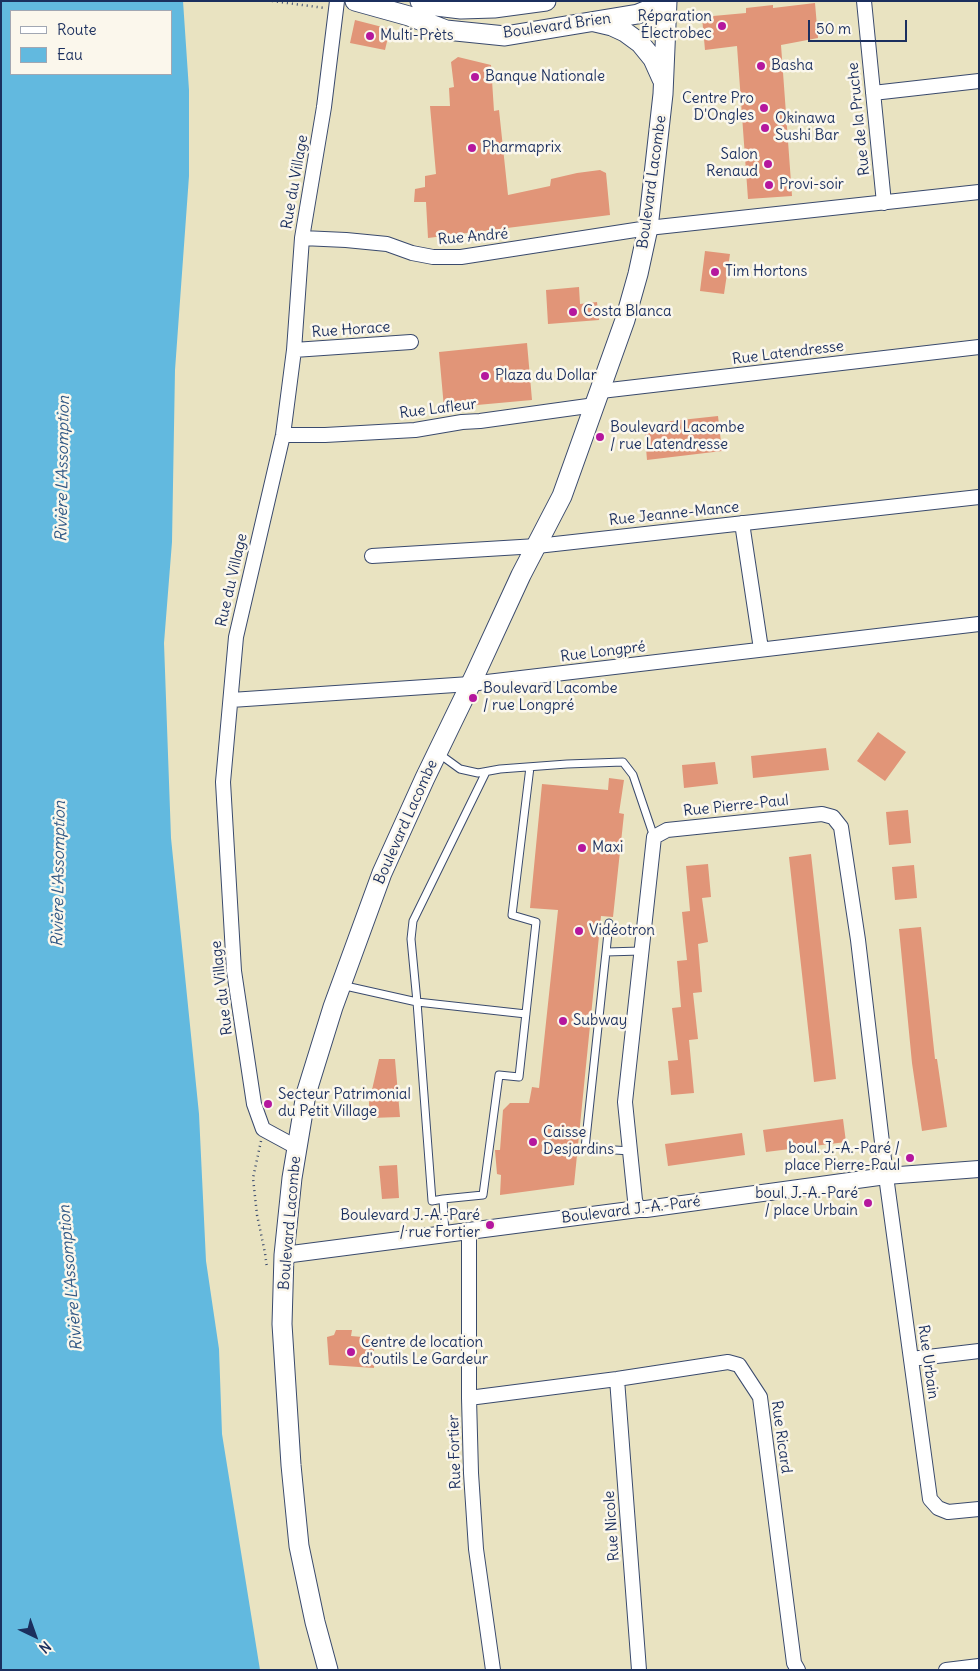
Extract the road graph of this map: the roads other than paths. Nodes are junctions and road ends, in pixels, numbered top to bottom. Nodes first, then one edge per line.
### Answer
1 (355, 1) edge
2 (420, 1) edge
3 (546, 1) edge
4 (864, 1) edge
5 (669, 2) edge
6 (494, 5) edge
7 (337, 6) edge
8 (592, 21) junction
9 (979, 81) edge
10 (663, 83) junction
11 (873, 93) junction
12 (979, 192) edge
13 (884, 203) junction
14 (648, 228) junction
15 (302, 238) junction
16 (411, 342) dead end
17 (979, 347) edge
18 (294, 350) junction
19 (598, 398) junction
20 (283, 435) junction
21 (979, 497) edge
22 (742, 523) junction
23 (537, 546) junction
24 (372, 556) dead end
25 (979, 624) edge
26 (761, 649) junction
27 (470, 684) junction
28 (231, 700) junction
29 (437, 752) junction
30 (530, 767) junction
31 (486, 772) junction
32 (654, 837) junction
33 (608, 923) dead end
34 (641, 951) junction
35 (606, 952) junction
36 (341, 984) junction
37 (417, 1002) junction
38 (526, 1014) junction
39 (298, 1148) junction
40 (630, 1152) junction
41 (979, 1169) edge
42 (886, 1176) junction
43 (442, 1199) junction
44 (638, 1209) junction
45 (469, 1231) junction
46 (445, 1234) junction
47 (284, 1255) junction
48 (979, 1351) edge
49 (911, 1359) junction
50 (617, 1379) junction
51 (469, 1398) junction
52 (979, 1509) edge
53 (979, 1666) edge
54 (328, 1670) edge
55 (493, 1670) edge
56 (639, 1670) edge
57 (798, 1670) edge
58 (946, 1670) edge

1 - 8 main road, Boulevard Brien
2 - 6 main road, Boulevard Brien
3 - 6 main road, Boulevard Brien
4 - 11 street, Rue de la Pruche
5 - 8 main road, Boulevard Brien
5 - 10 main road, Boulevard Lacombe
7 - 15 street, Rue du Village
8 - 10 main road
9 - 11 street
10 - 14 main road, Boulevard Lacombe
11 - 13 street, Rue de la Pruche
12 - 13 street, Rue André
13 - 14 street, Rue André
14 - 15 street, Rue André
14 - 19 main road, Boulevard Lacombe
15 - 18 street, Rue du Village
16 - 18 street, Rue Horace
17 - 19 street, Rue Latendresse
18 - 20 street, Rue du Village
19 - 20 street, Rue Lafleur
19 - 23 main road, Boulevard Lacombe
20 - 28 street, Rue du Village
21 - 22 street, Rue Jeanne-Mance
22 - 23 street, Rue Jeanne-Mance
22 - 26 street
23 - 24 street, Rue Jeanne-Mance
23 - 27 main road, Boulevard Lacombe
25 - 26 street, Rue Longpré
26 - 27 street, Rue Longpré
27 - 28 street, Rue Longpré
27 - 29 main road, Boulevard Lacombe
28 - 39 street, Rue du Village
29 - 31 lane
29 - 36 main road, Boulevard Lacombe
30 - 31 lane
30 - 32 lane
30 - 38 lane
31 - 37 lane
32 - 34 street
32 - 42 street, Rue Pierre-Paul
33 - 35 lane
34 - 35 lane
34 - 40 street
35 - 40 lane
36 - 37 lane
36 - 39 main road, Boulevard Lacombe
37 - 38 lane
37 - 43 lane
38 - 43 lane
39 - 47 main road, Boulevard Lacombe
40 - 44 street
41 - 42 street, Boulevard J.-A.-Paré
42 - 44 street, Boulevard J.-A.-Paré
42 - 49 street, Rue Urbain
43 - 46 lane
44 - 45 street, Boulevard J.-A.-Paré
45 - 46 street, Boulevard J.-A.-Paré
45 - 51 street, Rue Fortier
46 - 47 street, Boulevard J.-A.-Paré
47 - 54 main road, Boulevard Lacombe
48 - 49 street
49 - 52 street, Rue Urbain
50 - 51 street, Rue Ricard
50 - 56 street, Rue Nicole
50 - 57 street, Rue Ricard
51 - 55 street, Rue Fortier
53 - 58 street

